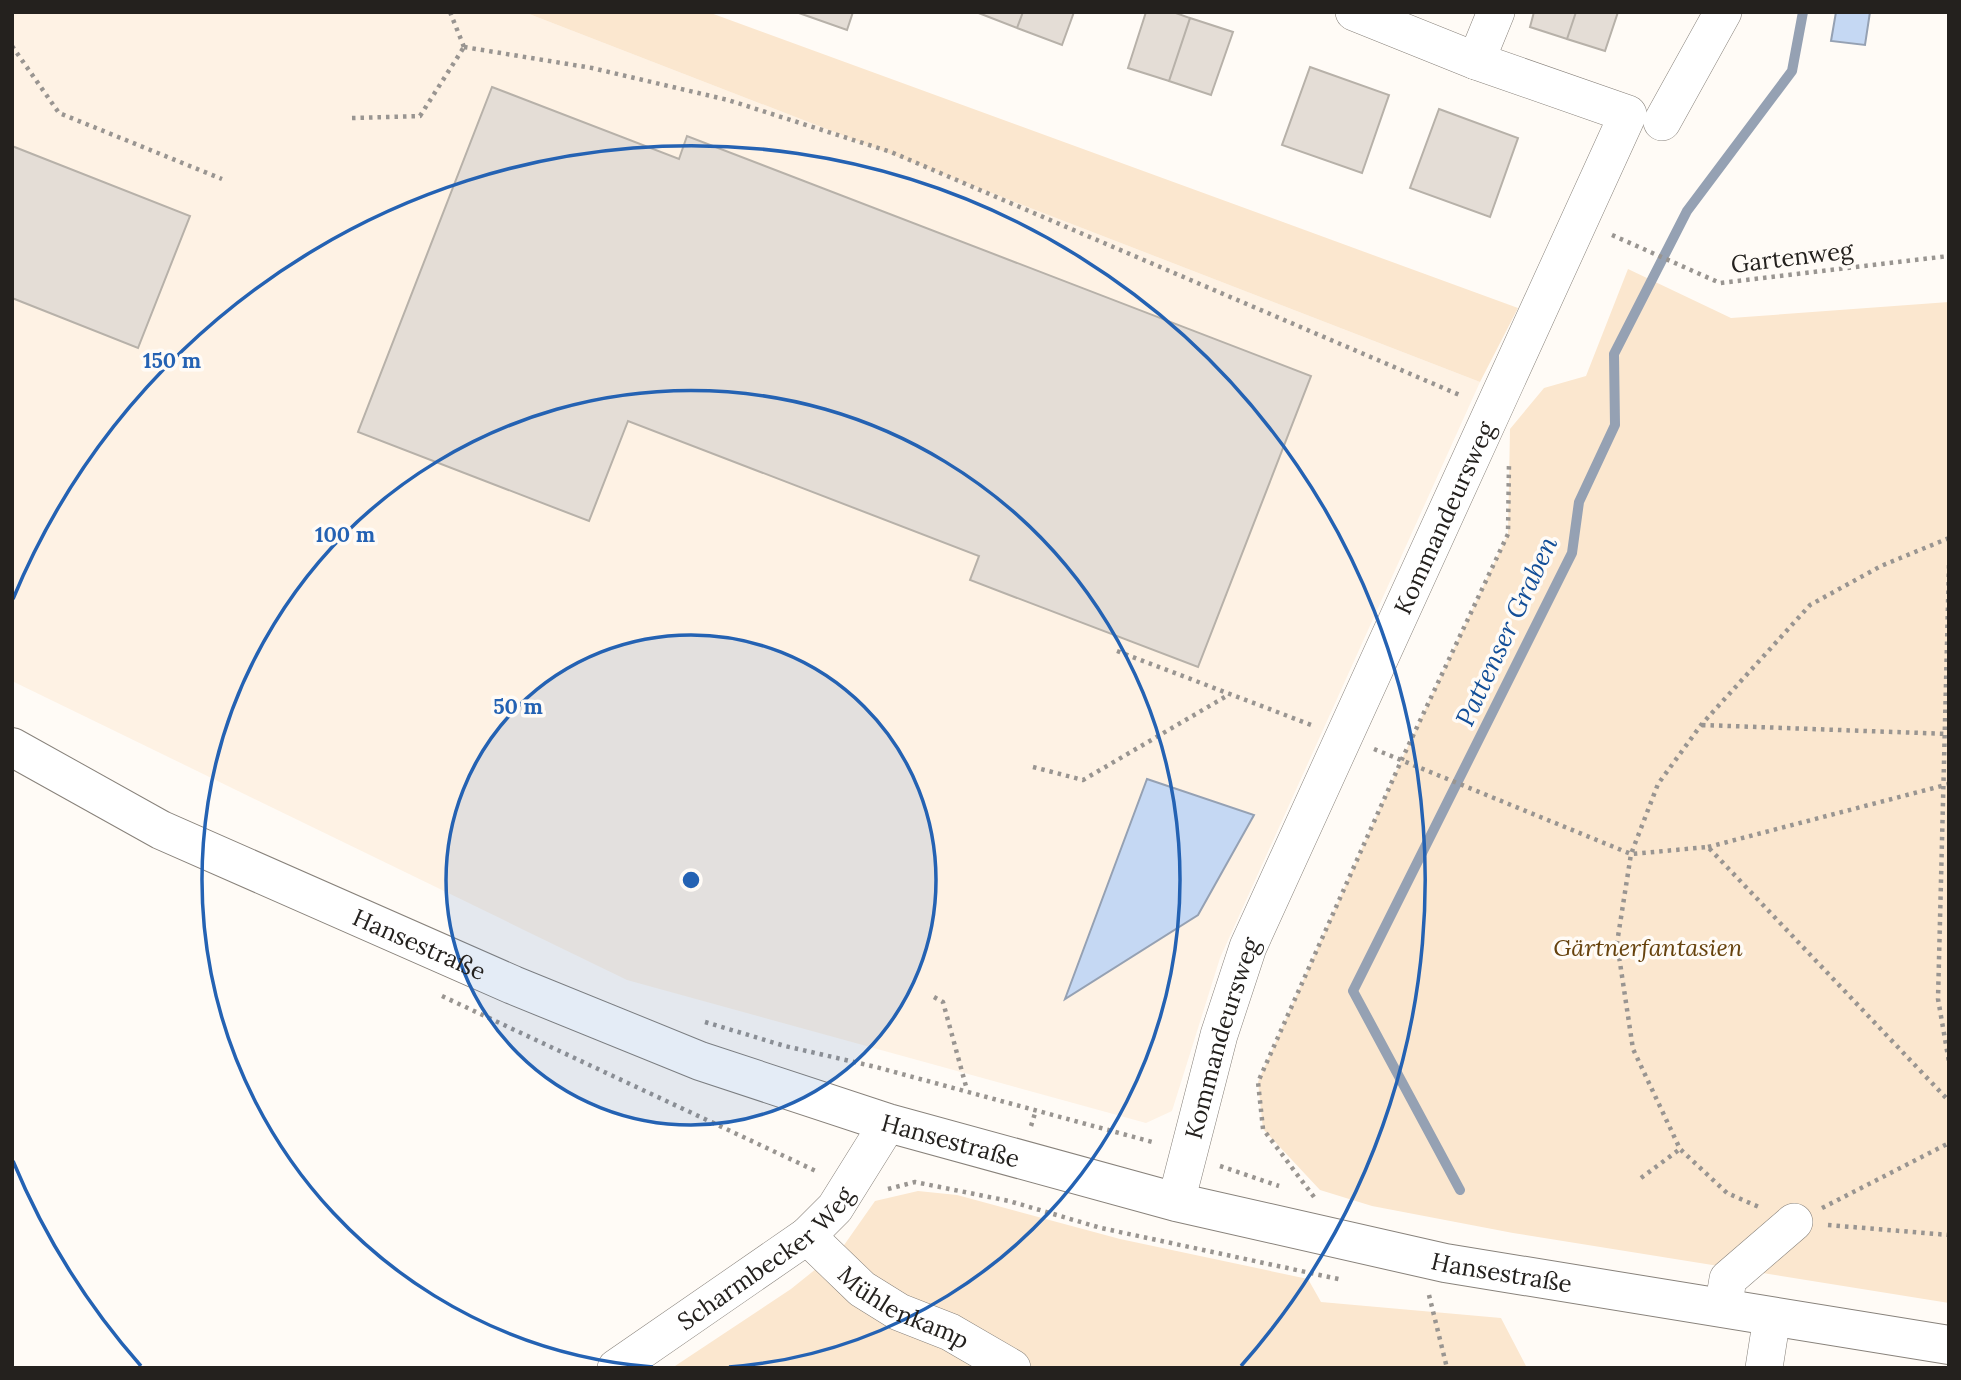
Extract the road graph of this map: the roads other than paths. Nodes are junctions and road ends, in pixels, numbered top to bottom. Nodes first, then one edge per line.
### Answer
1 (1353, 12) edge
2 (1496, 12) edge
3 (1723, 12) edge
4 (1476, 61) junction
5 (1662, 122) dead end
6 (12, 747) edge
7 (888, 1123) junction
8 (1176, 1202) junction
9 (1794, 1222) road end
10 (807, 1236) junction
11 (1723, 1308) junction
12 (1772, 1317) junction
13 (1949, 1345) edge
14 (616, 1368) edge
15 (1012, 1368) edge
16 (1764, 1368) edge

1 - 4 street, Kommandeursweg
2 - 4 street
3 - 5 street
4 - 8 street, Kommandeursweg
6 - 7 main road, Hansestraße
7 - 8 main road, Hansestraße
7 - 10 street, Scharmbecker Weg
8 - 11 main road, Hansestraße
9 - 11 street
10 - 14 street, Scharmbecker Weg
10 - 15 street, Mühlenkamp
11 - 12 main road, Hansestraße
12 - 13 main road, Hansestraße
12 - 16 street

